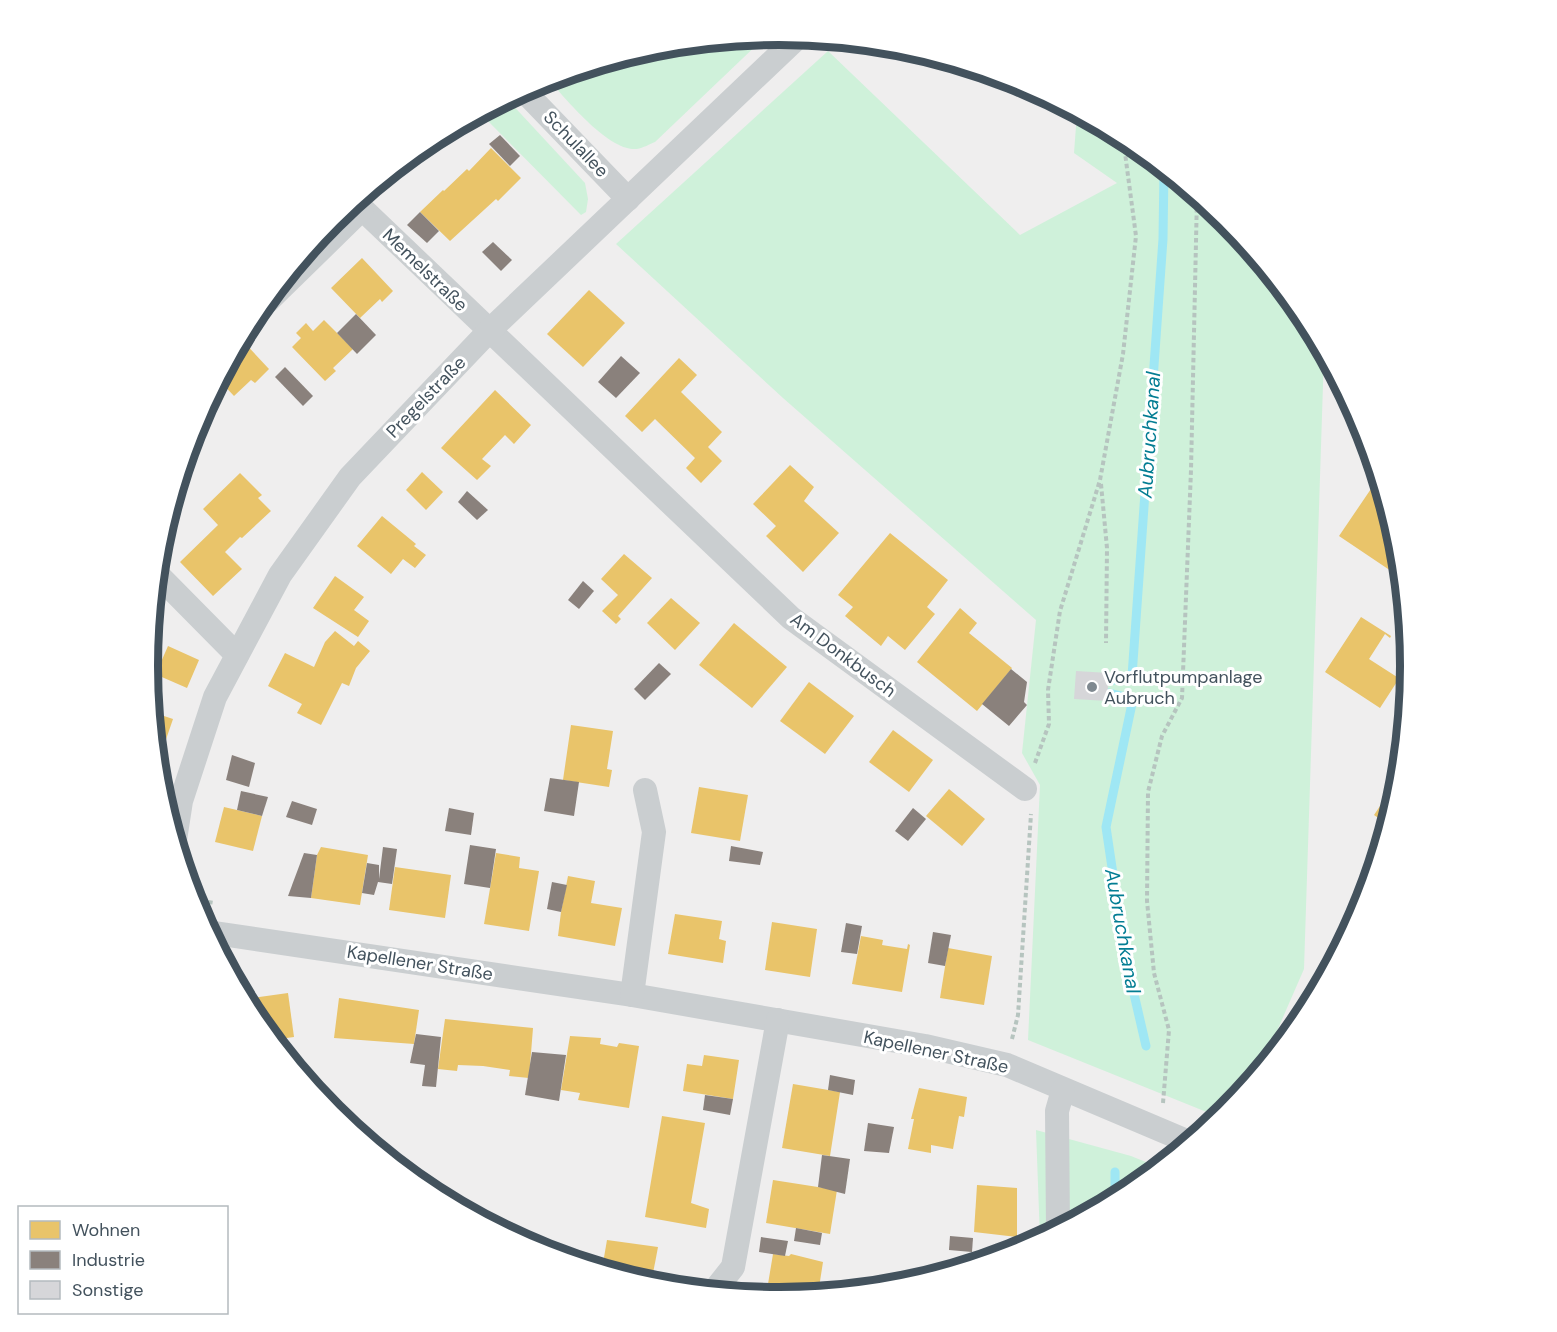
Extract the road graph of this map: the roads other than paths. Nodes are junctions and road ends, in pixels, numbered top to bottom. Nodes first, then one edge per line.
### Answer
1 (789, 45) edge
2 (531, 97) edge
3 (628, 199) junction
4 (360, 207) edge
5 (489, 331) junction
6 (164, 581) edge
7 (237, 655) junction
8 (1024, 789) road end
9 (645, 790) dead end
10 (178, 822) edge
11 (219, 934) edge
12 (632, 995) junction
13 (778, 1020) junction
14 (1063, 1090) junction
15 (1181, 1139) edge
16 (1058, 1220) edge
17 (719, 1284) edge

1 - 3 street, Pregelstraße
2 - 3 street, Schulallee
3 - 5 street, Pregelstraße
4 - 5 street, Memelstraße
5 - 7 street, Pregelstraße
5 - 8 street, Am Donkbusch
6 - 7 street
7 - 10 street, Pregelstraße
9 - 12 street
11 - 12 street, Kapellener Straße
12 - 13 street, Kapellener Straße
13 - 14 street, Kapellener Straße
13 - 17 street
14 - 15 street, Kapellener Straße
14 - 16 street

